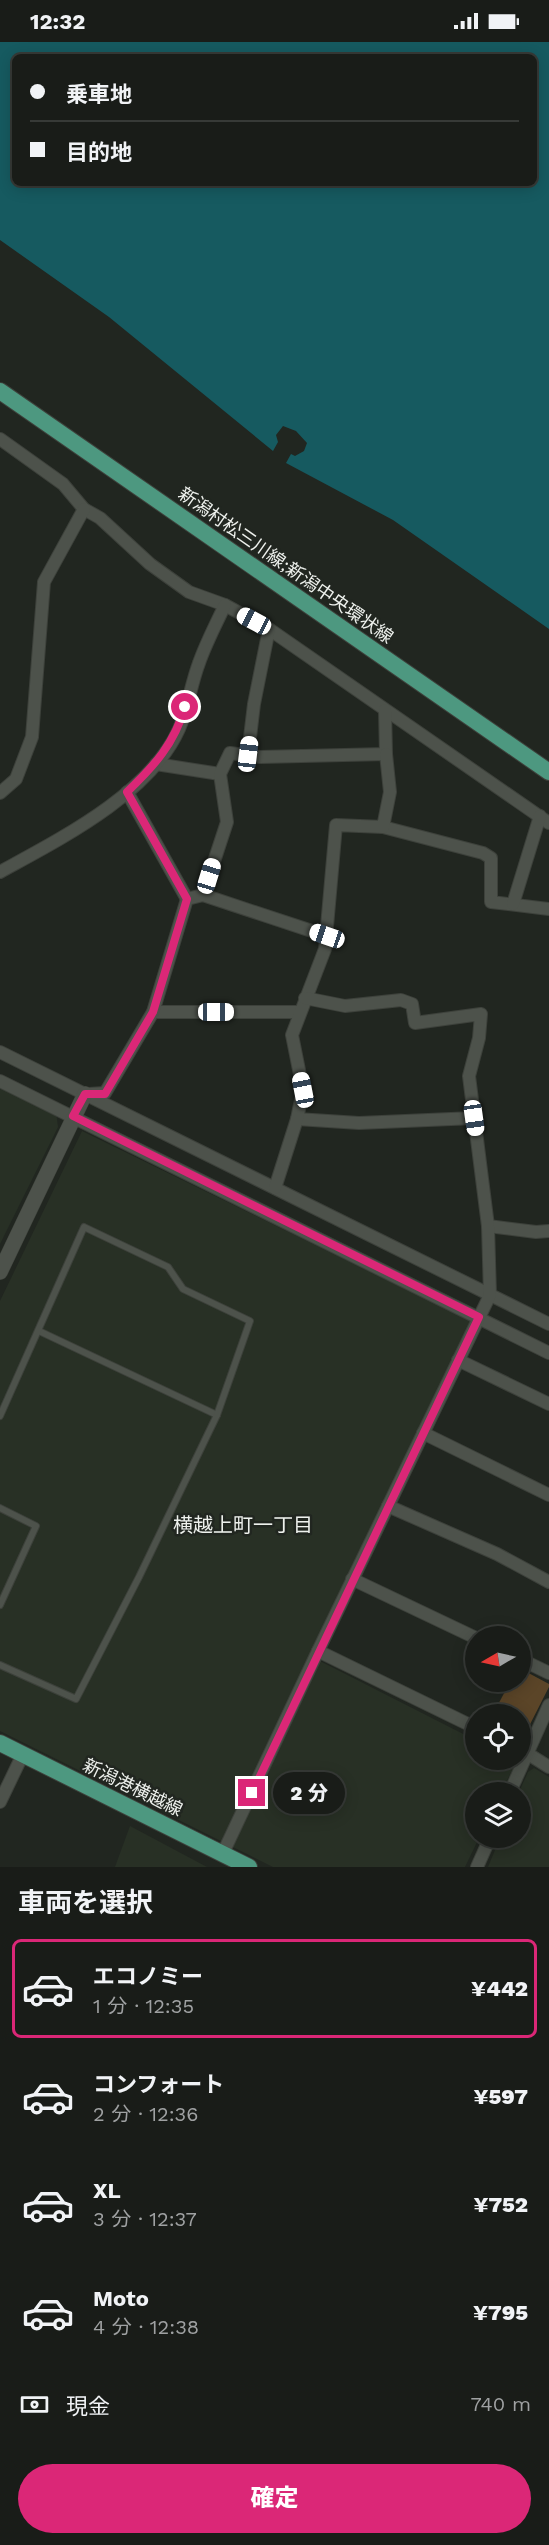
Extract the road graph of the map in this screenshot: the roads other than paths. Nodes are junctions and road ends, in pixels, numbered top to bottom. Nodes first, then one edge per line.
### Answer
1 (0, 391) edge
2 (0, 440) edge
3 (84, 509) junction
4 (225, 605) junction
5 (269, 629) junction
6 (385, 710) junction
7 (248, 754) junction
8 (386, 754) junction
9 (156, 764) junction
10 (549, 772) edge
11 (220, 774) junction
12 (127, 792) junction
13 (0, 793) edge
14 (544, 819) edge
15 (383, 827) junction
16 (0, 872) edge
17 (203, 895) junction
18 (187, 899) junction
19 (513, 904) junction
20 (549, 909) edge
21 (327, 936) junction
22 (305, 998) junction
23 (153, 1012) junction
24 (300, 1012) junction
25 (0, 1052) edge
26 (0, 1081) edge
27 (85, 1094) junction
28 (73, 1116) junction
29 (474, 1118) junction
30 (297, 1119) junction
31 (275, 1188) junction
32 (488, 1226) junction
33 (549, 1231) edge
34 (0, 1272) edge
35 (490, 1295) junction
36 (479, 1317) junction
37 (549, 1324) edge
38 (39, 1331) junction
39 (549, 1353) edge
40 (458, 1360) junction
41 (549, 1404) edge
42 (218, 1415) junction
43 (0, 1416) edge
44 (423, 1433) junction
45 (549, 1495) edge
46 (388, 1506) junction
47 (0, 1508) edge
48 (352, 1579) junction
49 (549, 1582) edge
50 (0, 1605) edge
51 (465, 1633) edge
52 (318, 1651) junction
53 (531, 1664) edge
54 (0, 1665) edge
55 (549, 1673) edge
56 (549, 1705) edge
57 (465, 1723) edge
58 (531, 1738) edge
59 (0, 1743) edge
60 (23, 1754) junction
61 (531, 1755) edge
62 (549, 1767) edge
63 (0, 1802) edge
64 (486, 1848) edge
65 (223, 1853) junction
66 (249, 1867) edge
67 (477, 1867) edge

1 - 10 main road, 新潟村松三川線;新潟中央環状線
2 - 3 street
3 - 4 street
3 - 13 street
4 - 5 street
4 - 9 street
5 - 6 street
5 - 7 street
6 - 8 street
6 - 14 street
7 - 8 street
7 - 11 street
8 - 15 street
9 - 11 street
9 - 12 street
11 - 17 street
12 - 16 street
12 - 18 street
14 - 19 street
15 - 19 street
15 - 21 street
17 - 18 street
17 - 21 street
18 - 23 street
19 - 20 street
21 - 22 street
22 - 24 street
22 - 29 street
23 - 24 street
23 - 27 street
24 - 30 street
25 - 27 street
26 - 28 street
27 - 28 street
27 - 31 street
28 - 34 street
28 - 36 street
29 - 30 street
29 - 32 street
30 - 31 street
31 - 35 street
32 - 33 street
32 - 35 street
35 - 36 street
35 - 37 street
36 - 39 street
36 - 40 street
38 - 42 lane
38 - 42 lane
38 - 43 lane
40 - 41 street
40 - 44 street
42 - 54 lane
44 - 45 street
44 - 46 street
46 - 48 street
46 - 49 street
47 - 50 lane
48 - 51 street
48 - 52 street
52 - 57 street
52 - 65 street
53 - 55 street
56 - 58 street
59 - 60 main road, 新潟港横越線
60 - 63 street
60 - 65 main road, 新潟港横越線
61 - 62 street
64 - 67 street
65 - 66 main road, 新潟港横越線

